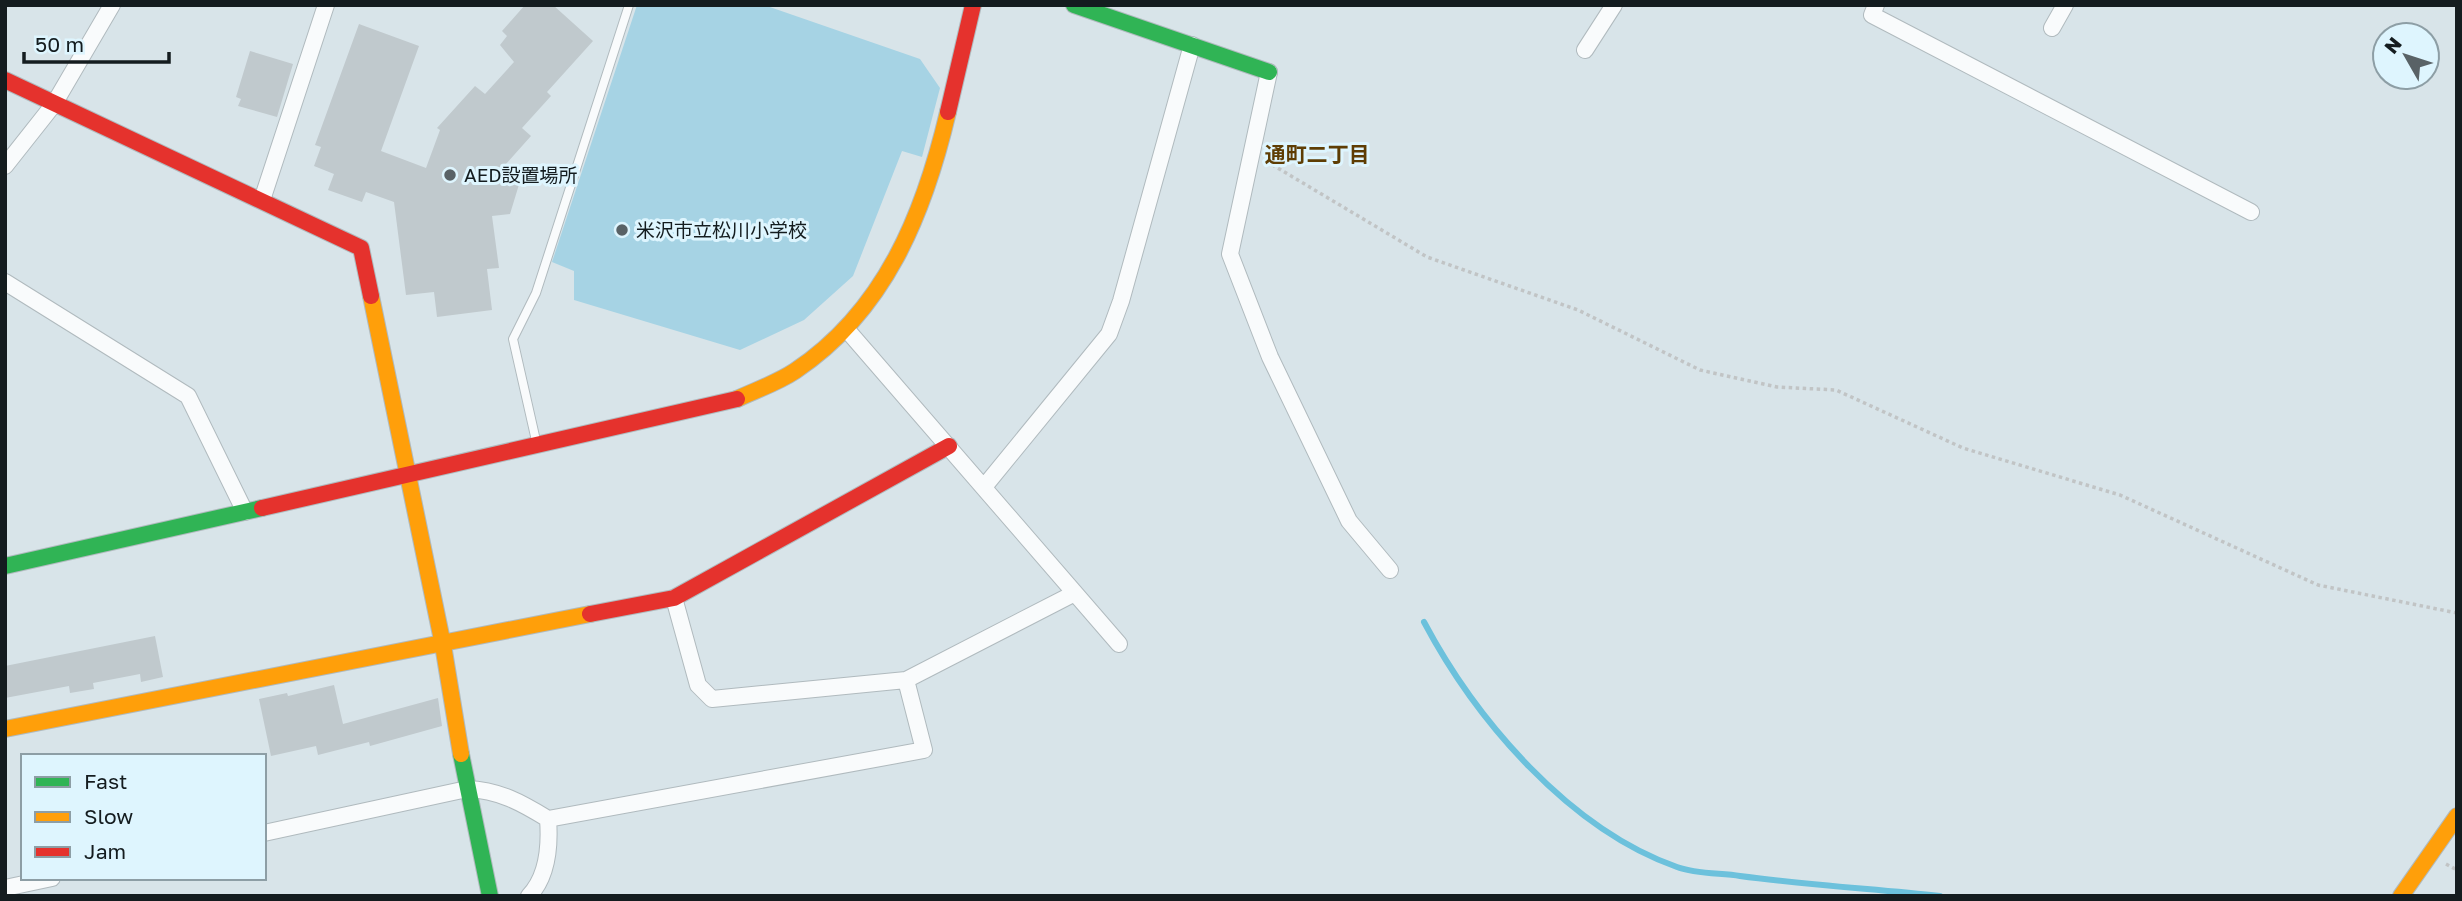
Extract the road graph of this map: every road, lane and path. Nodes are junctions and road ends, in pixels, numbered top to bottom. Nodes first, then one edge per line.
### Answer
1 (112, 5) edge
2 (326, 5) edge
3 (629, 5) edge
4 (974, 5) edge
5 (1074, 5) edge
6 (1614, 5) edge
7 (1876, 5) edge
8 (2065, 5) edge
9 (1104, 10) edge
10 (2052, 28) dead end
11 (1192, 46) junction
12 (1585, 50) dead end
13 (5, 80) edge
14 (54, 104) junction
15 (1252, 153) junction
16 (5, 166) edge
17 (262, 200) junction
18 (2251, 212) dead end
19 (5, 282) edge
20 (848, 331) junction
21 (537, 445) junction
22 (949, 446) junction
23 (406, 475) junction
24 (984, 487) junction
25 (245, 512) junction
26 (5, 566) edge
27 (1390, 570) dead end
28 (1075, 593) junction
29 (674, 598) junction
30 (2457, 612) edge
31 (1119, 644) dead end
32 (443, 645) junction
33 (906, 680) junction
34 (5, 729) edge
35 (467, 789) junction
36 (2457, 816) edge
37 (548, 819) junction
38 (266, 833) edge
39 (43, 880) edge
40 (5, 888) edge
41 (490, 896) edge
42 (529, 896) edge
43 (2401, 896) edge

1 - 14 street
2 - 17 street
3 - 21 lane
4 - 20 street
5 - 9 street
6 - 12 street
7 - 18 street
8 - 10 street
9 - 11 street
11 - 15 street
11 - 24 street
13 - 14 street
14 - 16 street
14 - 17 street
15 - 27 street
15 - 30 path
17 - 23 street
19 - 25 street
20 - 21 street
20 - 22 street
21 - 23 street
22 - 24 street
22 - 29 street
23 - 25 street
23 - 32 street
24 - 28 street
25 - 26 street
28 - 31 street
28 - 33 street
29 - 32 street
29 - 33 street
32 - 34 street
32 - 35 street
33 - 37 street
35 - 37 street
35 - 38 street
35 - 41 street
36 - 43 street
37 - 42 street
39 - 40 street

